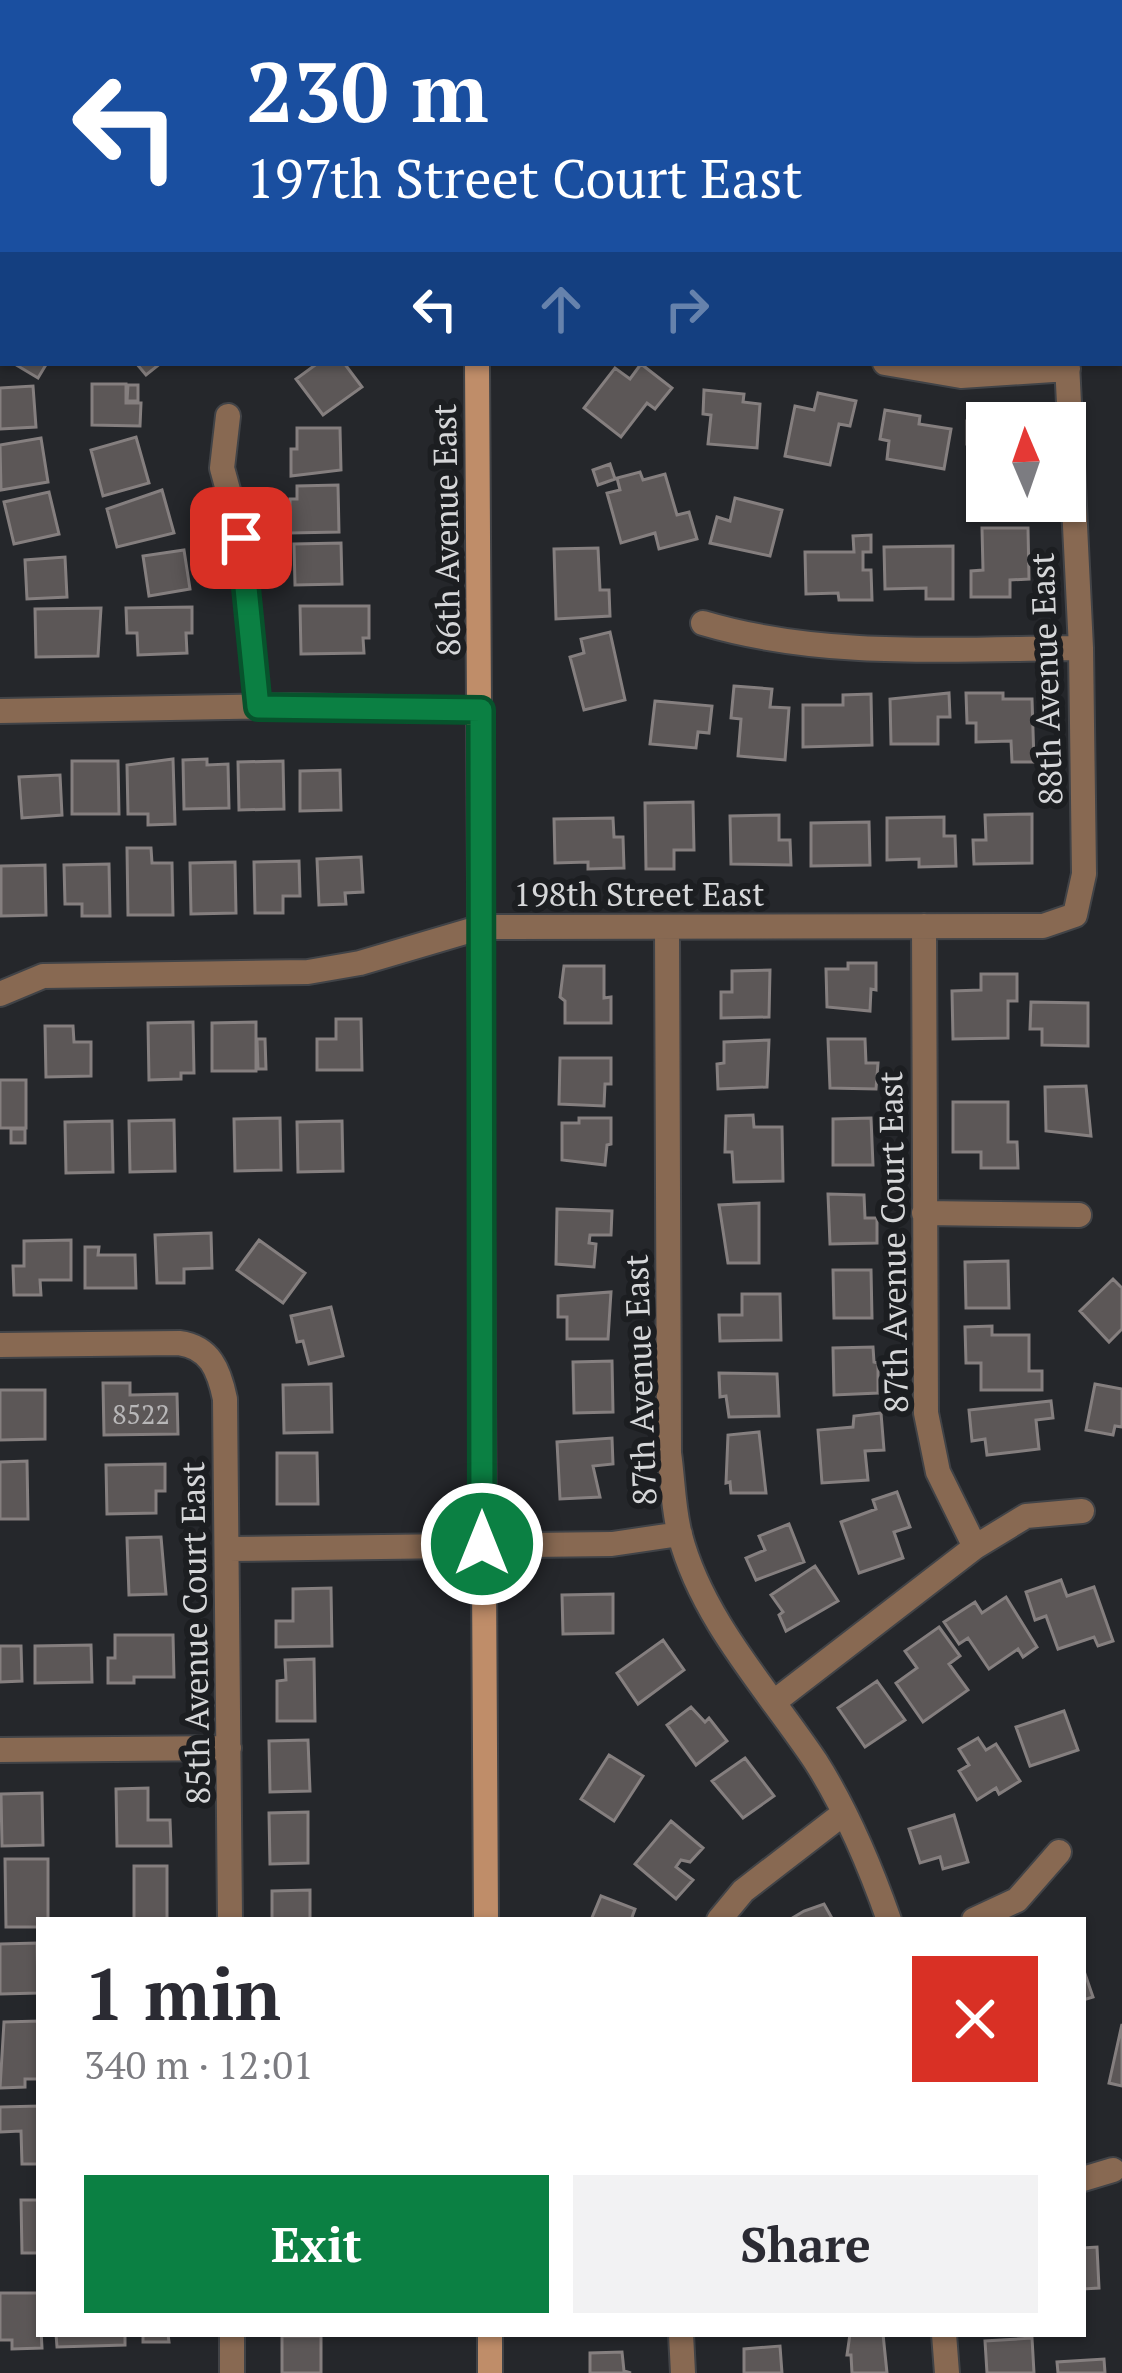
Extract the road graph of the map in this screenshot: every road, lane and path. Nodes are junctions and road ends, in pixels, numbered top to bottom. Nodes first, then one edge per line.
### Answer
1 (477, 366) edge
2 (902, 366) edge
3 (1067, 366) edge
4 (228, 416) dead end
5 (703, 623) dead end
6 (1081, 648) junction
7 (258, 707) junction
8 (481, 710) junction
9 (0, 711) edge
10 (1071, 917) joint
11 (924, 926) junction
12 (482, 927) junction
13 (667, 927) junction
14 (0, 994) edge
15 (923, 1213) junction
16 (1079, 1215) dead end
17 (0, 1345) edge
18 (1082, 1511) dead end
19 (680, 1534) junction
20 (482, 1544) junction
21 (976, 1547) junction
22 (228, 1549) junction
23 (774, 1702) junction
24 (229, 1748) junction
25 (0, 1750) edge
26 (844, 1813) junction
27 (1059, 1852) dead end
28 (230, 1917) edge
29 (486, 1917) edge
30 (722, 1917) edge
31 (888, 1917) edge
32 (980, 1917) edge
33 (1113, 2170) dead end
34 (1086, 2178) edge
35 (232, 2337) edge
36 (490, 2337) edge
37 (681, 2337) edge
38 (944, 2337) edge
39 (232, 2373) edge
40 (490, 2373) edge
41 (683, 2373) edge
42 (947, 2373) edge

1 - 8 street, 86th Avenue East
2 - 3 street
3 - 6 street, 88th Avenue East
4 - 7 street
5 - 6 street
6 - 10 street, 88th Avenue East
7 - 8 street
7 - 9 street
8 - 12 street, 86th Avenue East
10 - 11 street, 198th Street East
11 - 13 street, 198th Street East
11 - 15 street, 87th Avenue Court East
12 - 13 street, 198th Street East
12 - 14 street, 198th Street East
12 - 20 street, 86th Avenue East
13 - 19 street, 87th Avenue East
15 - 16 street
15 - 21 street, 87th Avenue Court East
17 - 22 street, 85th Avenue Court East
18 - 21 street
19 - 20 street
19 - 23 street, 87th Avenue East
20 - 22 street
20 - 29 street, 86th Avenue East
21 - 23 street
22 - 24 street, 85th Avenue Court East
23 - 26 street, 87th Avenue East
24 - 25 street
24 - 28 street, 85th Avenue Court East
26 - 30 street
26 - 31 street, 87th Avenue East
27 - 32 street
33 - 34 street
35 - 39 street
36 - 40 street
37 - 41 street
38 - 42 street

